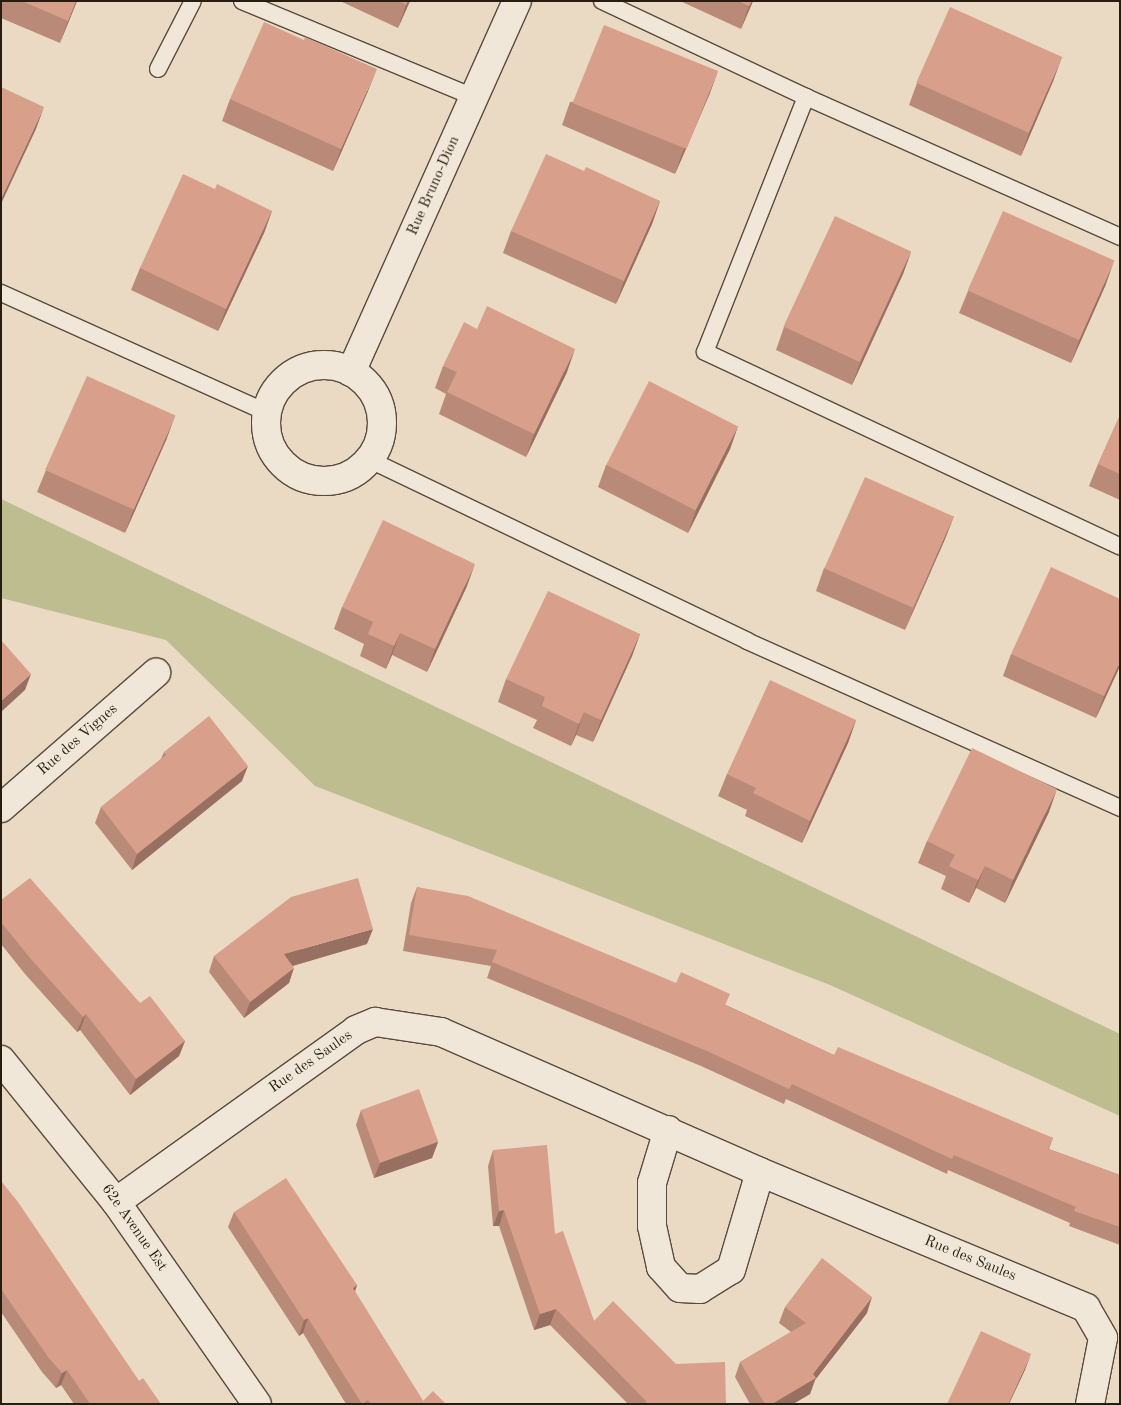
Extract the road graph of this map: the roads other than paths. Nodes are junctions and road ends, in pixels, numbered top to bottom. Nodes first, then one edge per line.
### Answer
1 (193, 1) edge
2 (242, 1) edge
3 (517, 1) edge
4 (602, 1) edge
5 (158, 69) dead end
6 (474, 97) junction
7 (806, 97) junction
8 (1120, 237) edge
9 (1, 293) edge
10 (351, 372) junction
11 (266, 412) junction
12 (370, 460) junction
13 (1120, 546) edge
14 (156, 673) dead end
15 (1, 808) edge
16 (1120, 808) edge
17 (1, 1060) edge
18 (668, 1130) junction
19 (760, 1172) junction
20 (116, 1202) junction
21 (257, 1404) edge
22 (1090, 1404) edge

1 - 5 lane
2 - 6 lane
3 - 6 street, Rue Bruno-Dion
4 - 7 lane
6 - 10 street, Rue Bruno-Dion
7 - 8 lane
7 - 13 lane
9 - 11 lane
10 - 11 street
10 - 12 street
11 - 12 street
12 - 16 lane
14 - 15 street, Rue des Vignes
17 - 20 street, 62e Avenue Est
18 - 19 street, Rue des Saules
18 - 19 street
18 - 20 street, Rue des Saules
19 - 22 street, Rue des Saules
20 - 21 street, 62e Avenue Est

